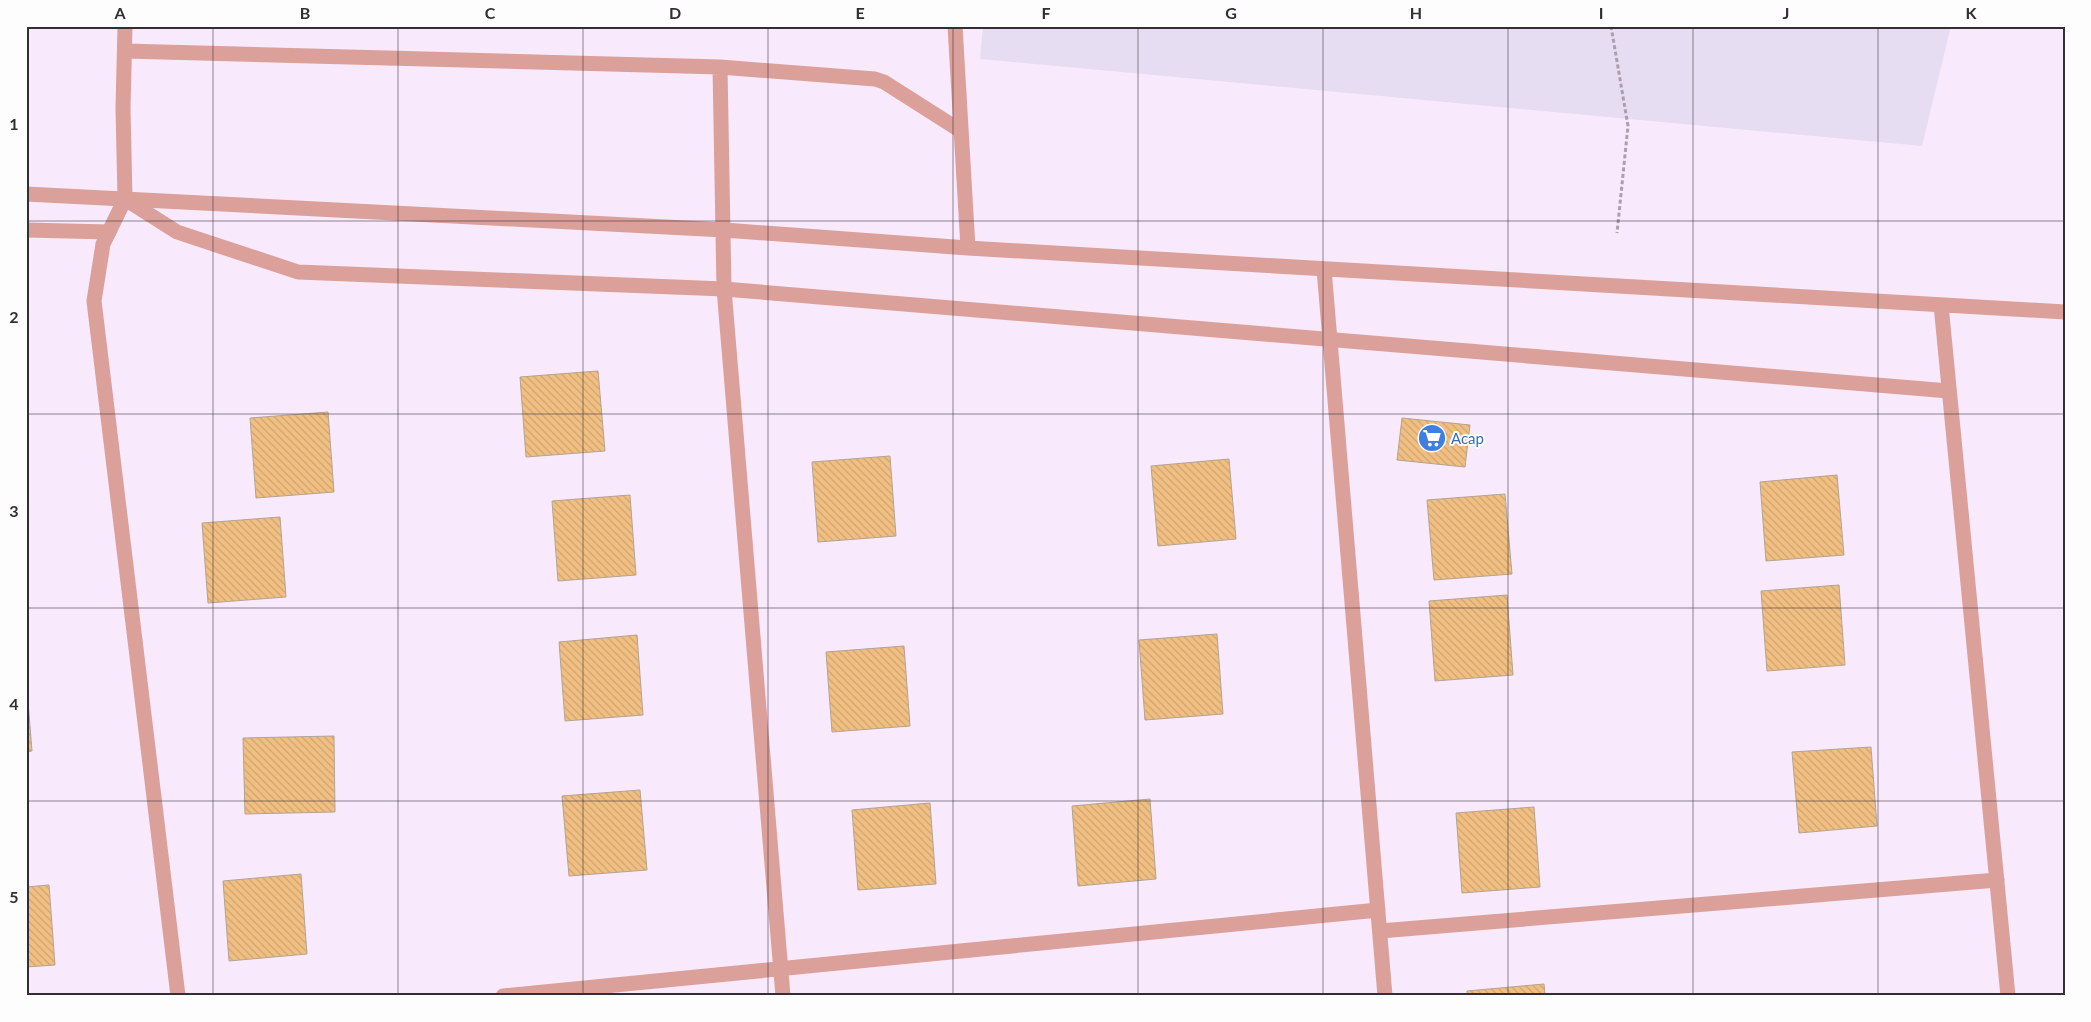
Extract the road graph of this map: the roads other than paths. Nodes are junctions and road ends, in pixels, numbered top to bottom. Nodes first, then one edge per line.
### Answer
1 (125, 26) edge
2 (955, 26) edge
3 (125, 51) junction
4 (720, 67) junction
5 (961, 131) junction
6 (26, 194) edge
7 (125, 199) junction
8 (26, 230) edge
9 (724, 230) junction
10 (109, 232) junction
11 (968, 248) junction
12 (1324, 269) junction
13 (724, 289) junction
14 (1941, 305) junction
15 (2065, 312) edge
16 (1330, 339) junction
17 (1949, 391) junction
18 (1997, 880) junction
19 (1378, 910) junction
20 (1380, 931) junction
21 (781, 969) junction
22 (178, 996) edge
23 (503, 996) edge
24 (783, 996) edge
25 (1385, 996) edge
26 (2008, 996) edge

1 - 3 street
2 - 5 street
3 - 4 street
3 - 7 street
4 - 5 street
4 - 9 street
5 - 11 street
6 - 7 street
7 - 9 street
7 - 10 street
7 - 13 street
8 - 10 street
9 - 11 street
9 - 13 street
10 - 22 street
11 - 12 street
12 - 14 street
12 - 16 street
13 - 16 street
13 - 21 street
14 - 15 street
14 - 17 street
16 - 17 street
16 - 19 street
17 - 18 street
18 - 20 street
18 - 26 street
19 - 20 street
19 - 21 street
20 - 25 street
21 - 23 street
21 - 24 street

